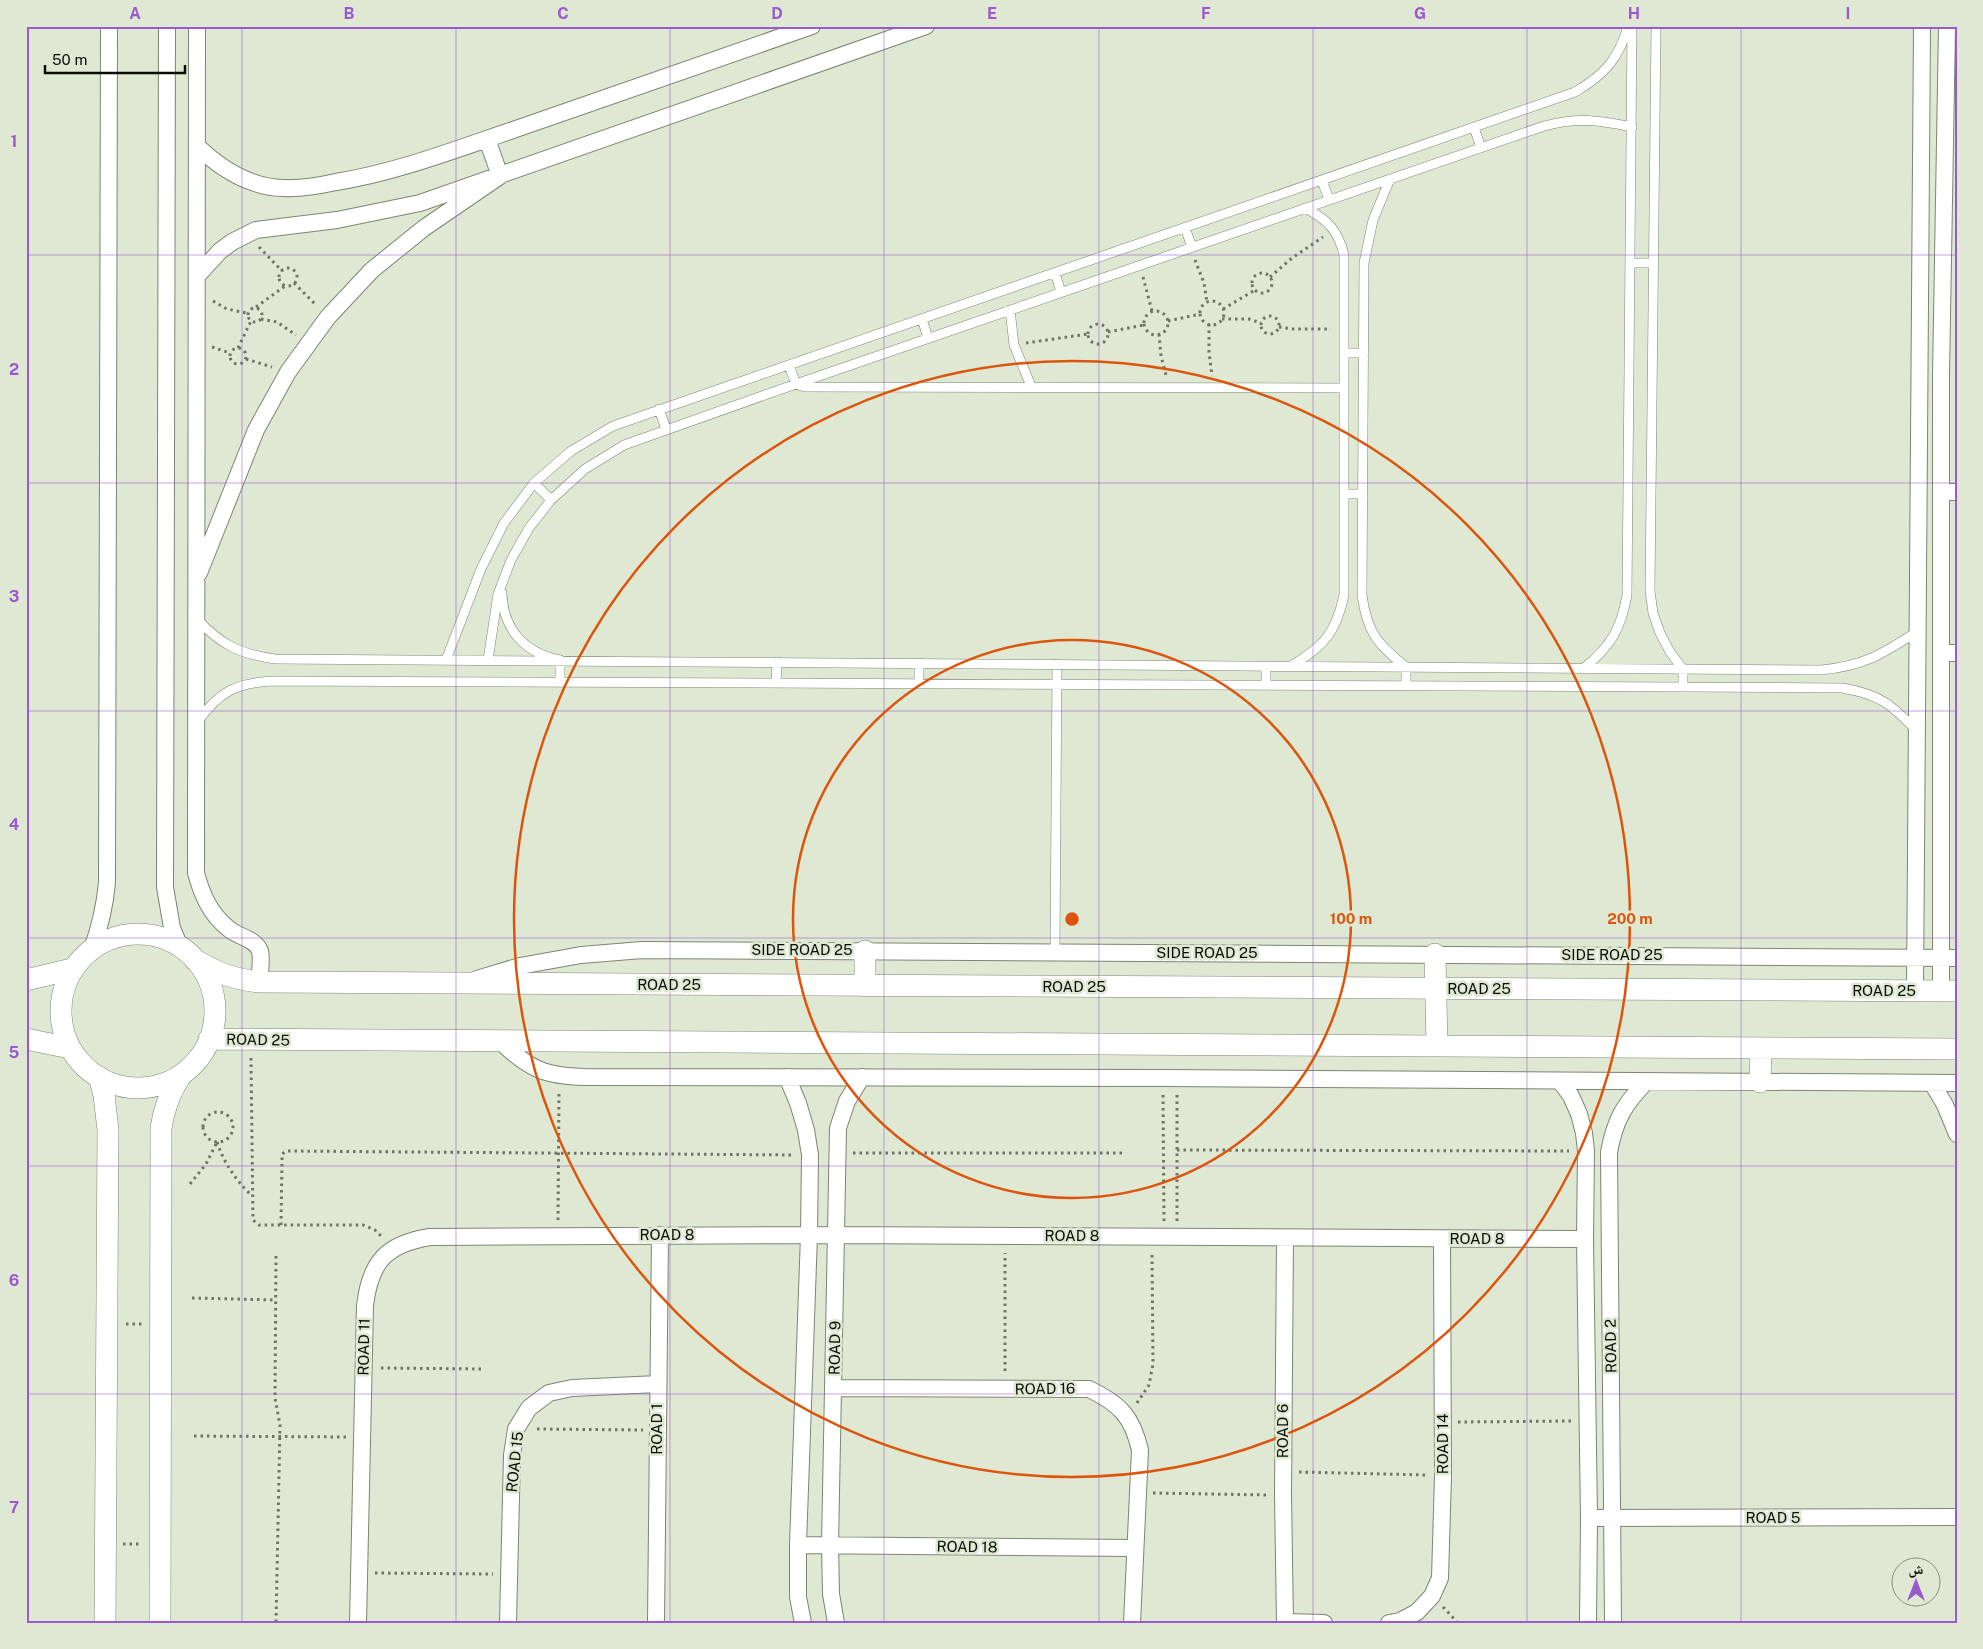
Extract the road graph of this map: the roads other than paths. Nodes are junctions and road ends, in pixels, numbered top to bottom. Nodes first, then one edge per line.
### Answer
1 (109, 26) edge
2 (167, 26) edge
3 (198, 26) edge
4 (812, 26) edge
5 (926, 26) edge
6 (1628, 26) edge
7 (1632, 26) edge
8 (1656, 26) edge
9 (1922, 26) edge
10 (1947, 26) edge
11 (1922, 86) junction
12 (1946, 86) junction
13 (1632, 127) junction
14 (1474, 128) junction
15 (487, 139) junction
16 (197, 146) junction
17 (1481, 148) junction
18 (1951, 171) edge
19 (500, 176) junction
20 (1390, 179) junction
21 (1322, 181) junction
22 (1329, 200) junction
23 (1305, 208) junction
24 (1185, 228) junction
25 (1191, 247) junction
26 (1630, 263) junction
27 (1653, 263) junction
28 (1055, 273) junction
29 (197, 284) junction
30 (1061, 292) junction
31 (1010, 310) junction
32 (922, 320) junction
33 (928, 338) junction
34 (1344, 353) junction
35 (1364, 353) junction
36 (789, 366) junction
37 (1920, 374) junction
38 (1941, 374) junction
39 (796, 384) junction
40 (1031, 386) junction
41 (1344, 388) junction
42 (659, 409) junction
43 (666, 429) junction
44 (534, 483) junction
45 (1949, 492) edge
46 (1344, 494) junction
47 (1363, 494) junction
48 (551, 500) junction
49 (504, 578) junction
50 (196, 581) junction
51 (196, 618) junction
52 (1918, 631) junction
53 (1949, 653) edge
54 (446, 660) junction
55 (488, 660) junction
56 (560, 660) junction
57 (777, 662) junction
58 (919, 664) junction
59 (1057, 664) junction
60 (1266, 666) junction
61 (1290, 666) junction
62 (1406, 667) junction
63 (1546, 668) junction
64 (1584, 668) junction
65 (1683, 669) junction
66 (560, 681) junction
67 (776, 683) junction
68 (919, 684) junction
69 (1057, 684) junction
70 (1266, 686) junction
71 (1406, 686) junction
72 (1546, 687) junction
73 (1683, 687) junction
74 (196, 724) junction
75 (1917, 732) junction
76 (92, 949) junction
77 (865, 951) junction
78 (1055, 952) junction
79 (188, 953) junction
80 (1436, 954) junction
81 (1916, 957) junction
82 (1949, 958) edge
83 (72, 970) junction
84 (26, 980) edge
85 (259, 982) junction
86 (462, 984) junction
87 (865, 986) junction
88 (1436, 989) junction
89 (1915, 991) junction
90 (1949, 991) edge
91 (26, 1039) edge
92 (209, 1039) junction
93 (501, 1042) junction
94 (1437, 1046) junction
95 (70, 1048) junction
96 (1760, 1049) junction
97 (1957, 1049) edge
98 (181, 1075) junction
99 (99, 1077) junction
100 (787, 1077) junction
101 (862, 1077) junction
102 (1560, 1080) junction
103 (1647, 1081) junction
104 (1760, 1082) junction
105 (1932, 1083) junction
106 (1957, 1083) edge
107 (1957, 1134) edge
108 (660, 1235) junction
109 (809, 1235) junction
110 (837, 1235) junction
111 (558, 1236) joint
112 (1285, 1238) junction
113 (1442, 1239) junction
114 (1585, 1239) junction
115 (658, 1384) junction
116 (834, 1388) junction
117 (1957, 1517) edge
118 (1589, 1518) junction
119 (1613, 1518) junction
120 (798, 1545) junction
121 (830, 1546) junction
122 (1136, 1548) junction
123 (1285, 1622) edge
124 (105, 1623) edge
125 (160, 1623) edge
126 (358, 1623) edge
127 (508, 1623) edge
128 (656, 1623) edge
129 (803, 1623) edge
130 (836, 1623) edge
131 (1132, 1623) edge
132 (1324, 1623) edge
133 (1389, 1623) edge
134 (1588, 1623) edge
135 (1613, 1623) edge

1 - 76 street
2 - 79 street
3 - 16 street
4 - 15 street
5 - 19 street
6 - 14 lane
7 - 13 lane
8 - 27 lane
9 - 11 street
10 - 12 street
11 - 12 street
11 - 37 street
12 - 18 street
13 - 17 lane
13 - 26 lane
14 - 17 lane
14 - 21 lane
15 - 16 street
15 - 19 street
16 - 29 street
17 - 20 lane
18 - 38 street
19 - 29 street
19 - 50 street
20 - 22 lane
20 - 35 lane
21 - 22 lane
21 - 24 lane
22 - 23 lane
23 - 25 lane
23 - 34 lane
24 - 25 lane
24 - 28 lane
25 - 30 lane
26 - 27 lane
26 - 64 lane
27 - 65 lane
28 - 30 lane
28 - 32 lane
29 - 50 street
30 - 31 lane
31 - 33 lane
31 - 40 lane
32 - 33 lane
32 - 36 lane
33 - 39 lane
34 - 35 lane
34 - 41 lane
35 - 47 lane
36 - 39 lane
36 - 42 lane
37 - 38 street
37 - 52 street
38 - 45 street
39 - 40 lane
39 - 43 lane
40 - 41 lane
41 - 46 lane
42 - 43 lane
42 - 44 lane
43 - 48 lane
44 - 48 lane
44 - 54 lane
45 - 53 street
46 - 47 lane
46 - 61 lane
47 - 62 lane
48 - 49 lane
49 - 55 lane
49 - 56 lane
50 - 51 street
51 - 54 lane
51 - 74 street
52 - 65 lane
52 - 75 street
53 - 82 street
54 - 55 lane
55 - 56 lane
56 - 57 lane
56 - 66 lane
57 - 58 lane
57 - 67 lane
58 - 59 lane
58 - 68 lane
59 - 60 lane
59 - 69 lane
60 - 61 lane
60 - 70 lane
61 - 62 lane
62 - 63 lane
62 - 71 lane
63 - 64 lane
63 - 72 lane
64 - 65 lane
65 - 73 lane
66 - 67 lane
66 - 74 lane
67 - 68 lane
68 - 69 lane
69 - 70 lane
69 - 78 lane
70 - 71 lane
71 - 72 lane
72 - 73 lane
73 - 75 lane
74 - 85 street
75 - 81 street
76 - 79 street
76 - 83 street
77 - 78 street, SIDE ROAD 25
77 - 86 street, SIDE ROAD 25
77 - 87 street
78 - 80 street, SIDE ROAD 25
79 - 85 street, ROAD 25
79 - 92 street
80 - 81 street, SIDE ROAD 25
80 - 88 street
81 - 82 street, SIDE ROAD 25
81 - 89 street
82 - 90 street
83 - 84 street
83 - 95 street
85 - 86 street, ROAD 25
86 - 87 street, ROAD 25
87 - 88 street, ROAD 25
88 - 89 street, ROAD 25
88 - 94 street
89 - 90 street, ROAD 25
91 - 95 street
92 - 93 street, ROAD 25
92 - 98 street
93 - 94 street, ROAD 25
93 - 100 street
94 - 96 street, ROAD 25
95 - 99 street
96 - 97 street, ROAD 25
96 - 104 street
98 - 99 street
98 - 125 street
99 - 124 street
100 - 101 street
100 - 109 street, ROAD 9
101 - 102 street
101 - 110 street, ROAD 9
102 - 103 street
102 - 114 street, ROAD 2
103 - 104 street
103 - 119 street, ROAD 2
104 - 105 street
105 - 106 street
105 - 107 street
108 - 109 street, ROAD 8
108 - 111 street, ROAD 8
108 - 115 street, ROAD 1
109 - 110 street, ROAD 8
109 - 120 street, ROAD 9
110 - 112 street, ROAD 8
110 - 116 street, ROAD 9
111 - 126 street, ROAD 11
112 - 113 street, ROAD 8
112 - 123 street, ROAD 6
113 - 114 street, ROAD 8
113 - 133 street, ROAD 14
114 - 118 street, ROAD 2
115 - 127 street, ROAD 15
115 - 128 street, ROAD 1
116 - 121 street, ROAD 9
116 - 122 street, ROAD 16
117 - 119 street, ROAD 5
118 - 119 street, ROAD 5
118 - 134 street, ROAD 2
119 - 135 street, ROAD 2
120 - 121 street, ROAD 18
120 - 129 street, ROAD 9
121 - 122 street, ROAD 18
121 - 130 street, ROAD 9
122 - 131 street, ROAD 16
123 - 132 street

